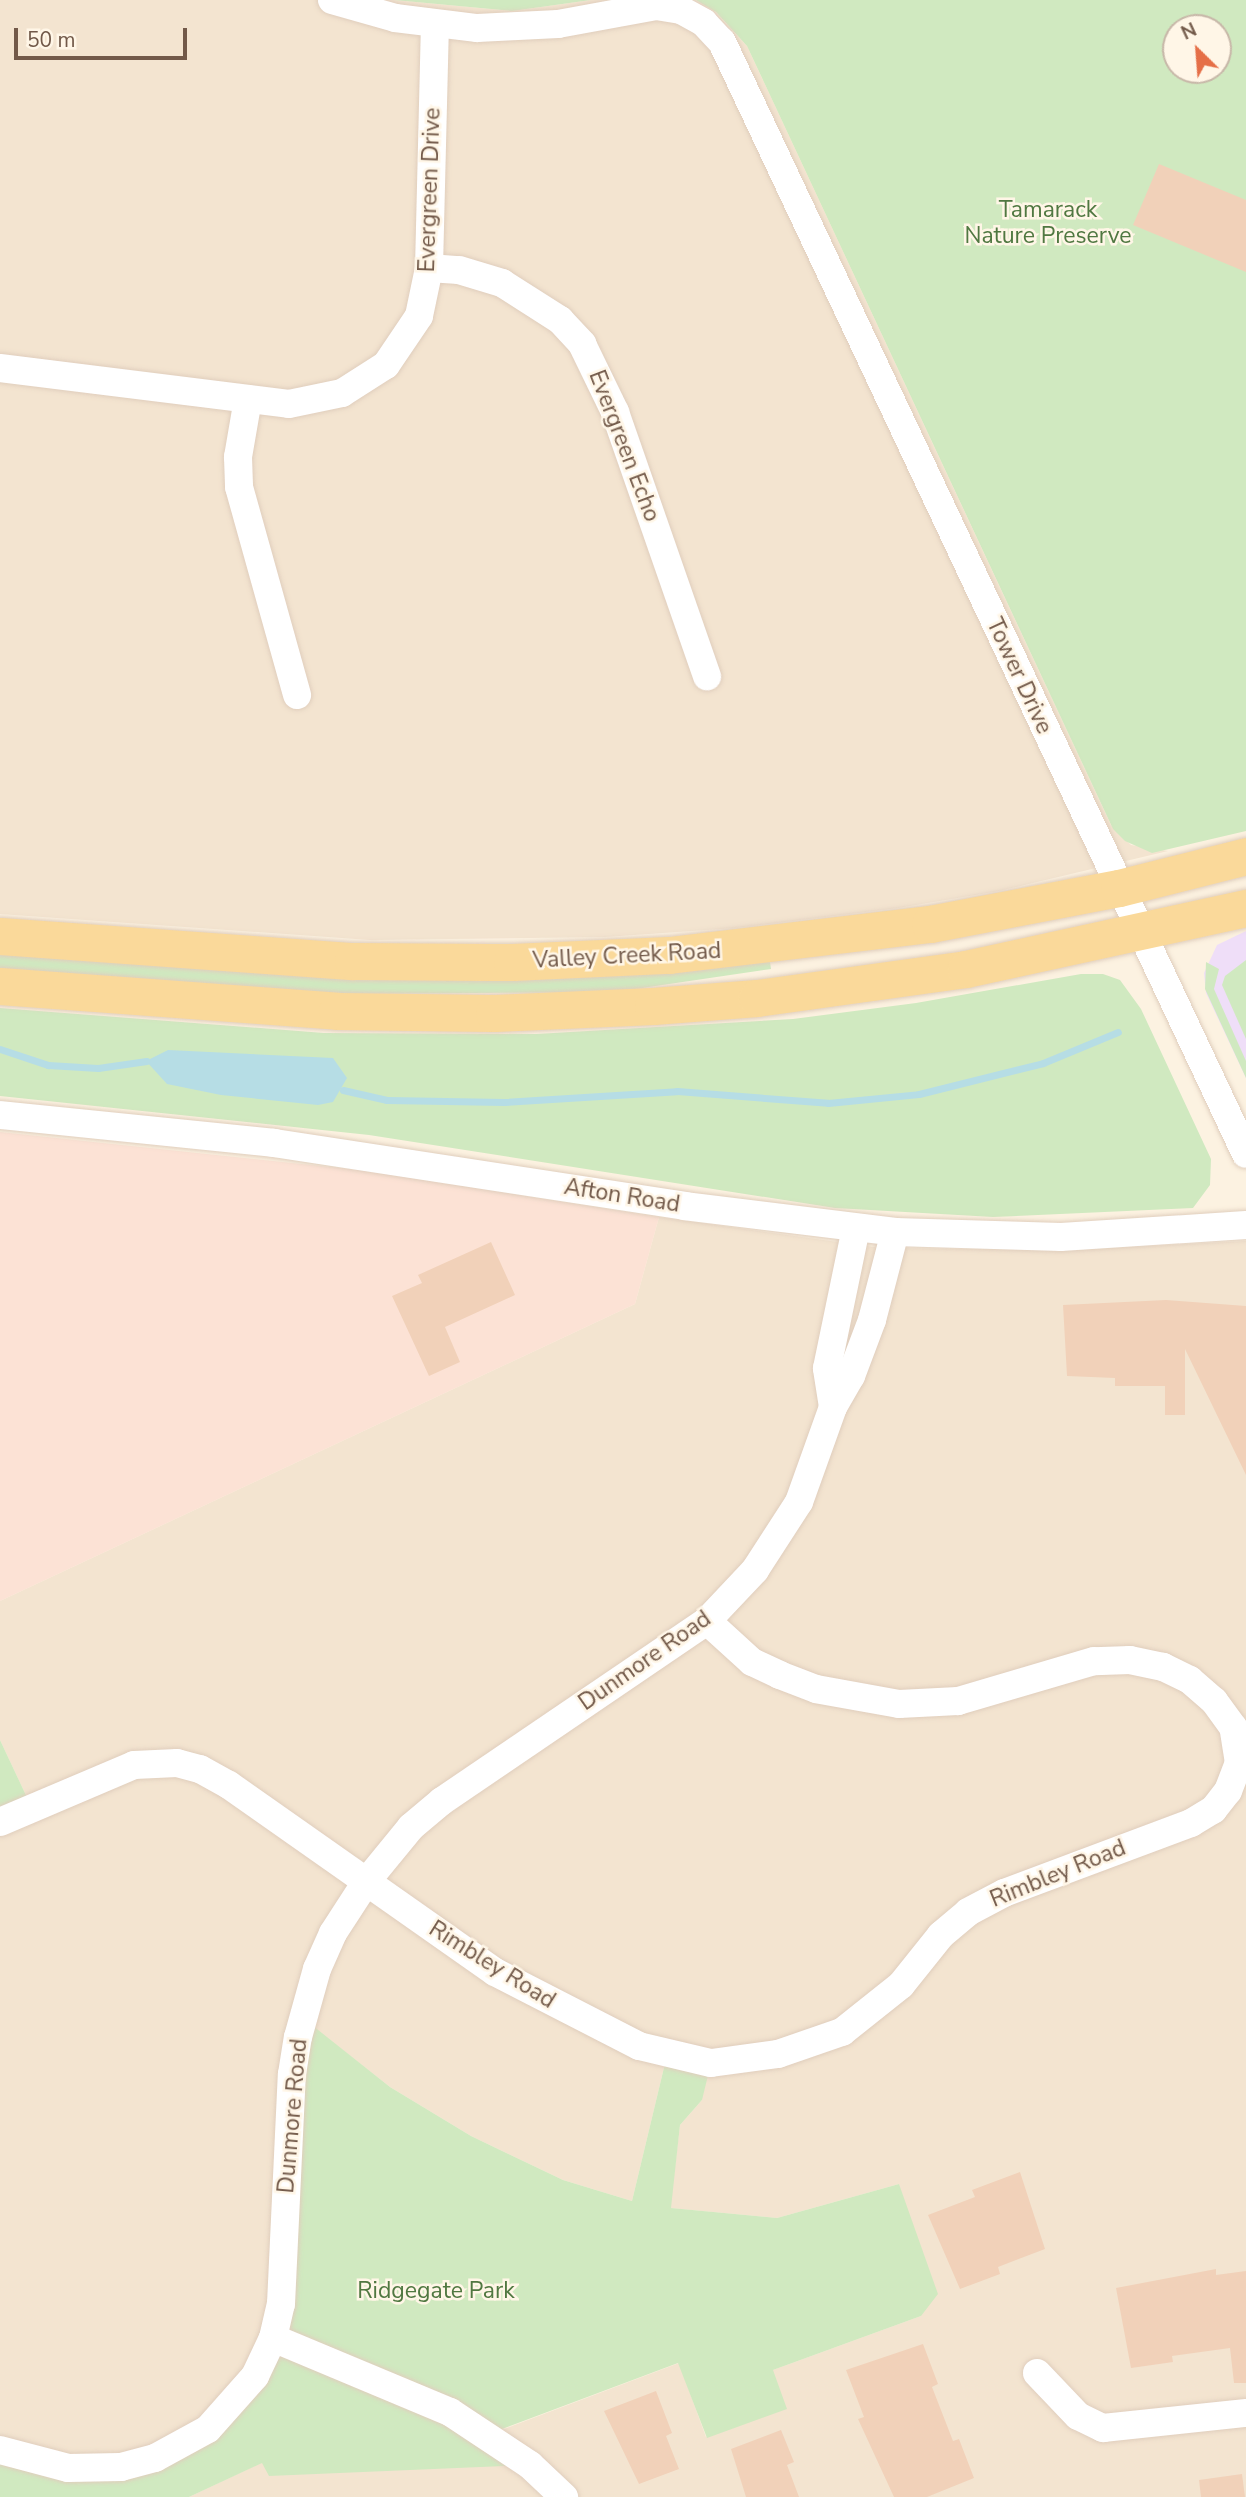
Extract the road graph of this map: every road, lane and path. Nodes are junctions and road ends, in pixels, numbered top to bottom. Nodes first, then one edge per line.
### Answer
1 (332, 0) edge
2 (435, 24) junction
3 (429, 268) junction
4 (0, 368) edge
5 (248, 400) junction
6 (707, 676) dead end
7 (297, 695) dead end
8 (1246, 856) edge
9 (1119, 888) junction
10 (1246, 908) edge
11 (1142, 934) junction
12 (0, 936) edge
13 (0, 986) edge
14 (0, 1115) edge
15 (1246, 1154) edge
16 (1246, 1225) edge
17 (856, 1228) junction
18 (895, 1232) junction
19 (833, 1407) junction
20 (707, 1621) junction
21 (0, 1822) edge
22 (366, 1881) junction
23 (273, 2338) junction
24 (1037, 2374) dead end
25 (1246, 2413) edge
26 (0, 2450) edge
27 (564, 2497) edge

1 - 2 street, Tower Drive
2 - 3 street, Evergreen Drive
2 - 9 street, Tower Drive
3 - 5 street, Evergreen Drive
3 - 6 street, Evergreen Echo
4 - 5 street, Evergreen Drive
5 - 7 street
8 - 9 main road, Valley Creek Road
9 - 11 street, Tower Drive
9 - 12 main road, Valley Creek Road
10 - 11 main road
11 - 13 main road
11 - 15 street, Tower Drive
14 - 17 street, Afton Road
16 - 18 street, Afton Road
17 - 18 street, Afton Road
17 - 19 street, Dunmore Road
18 - 19 street, Dunmore Road
19 - 20 street, Dunmore Road
20 - 22 street, Dunmore Road
20 - 22 street, Rimbley Road
21 - 22 street, Rimbley Road
22 - 23 street, Dunmore Road
23 - 26 street, Dunmore Road
23 - 27 street
24 - 25 street

